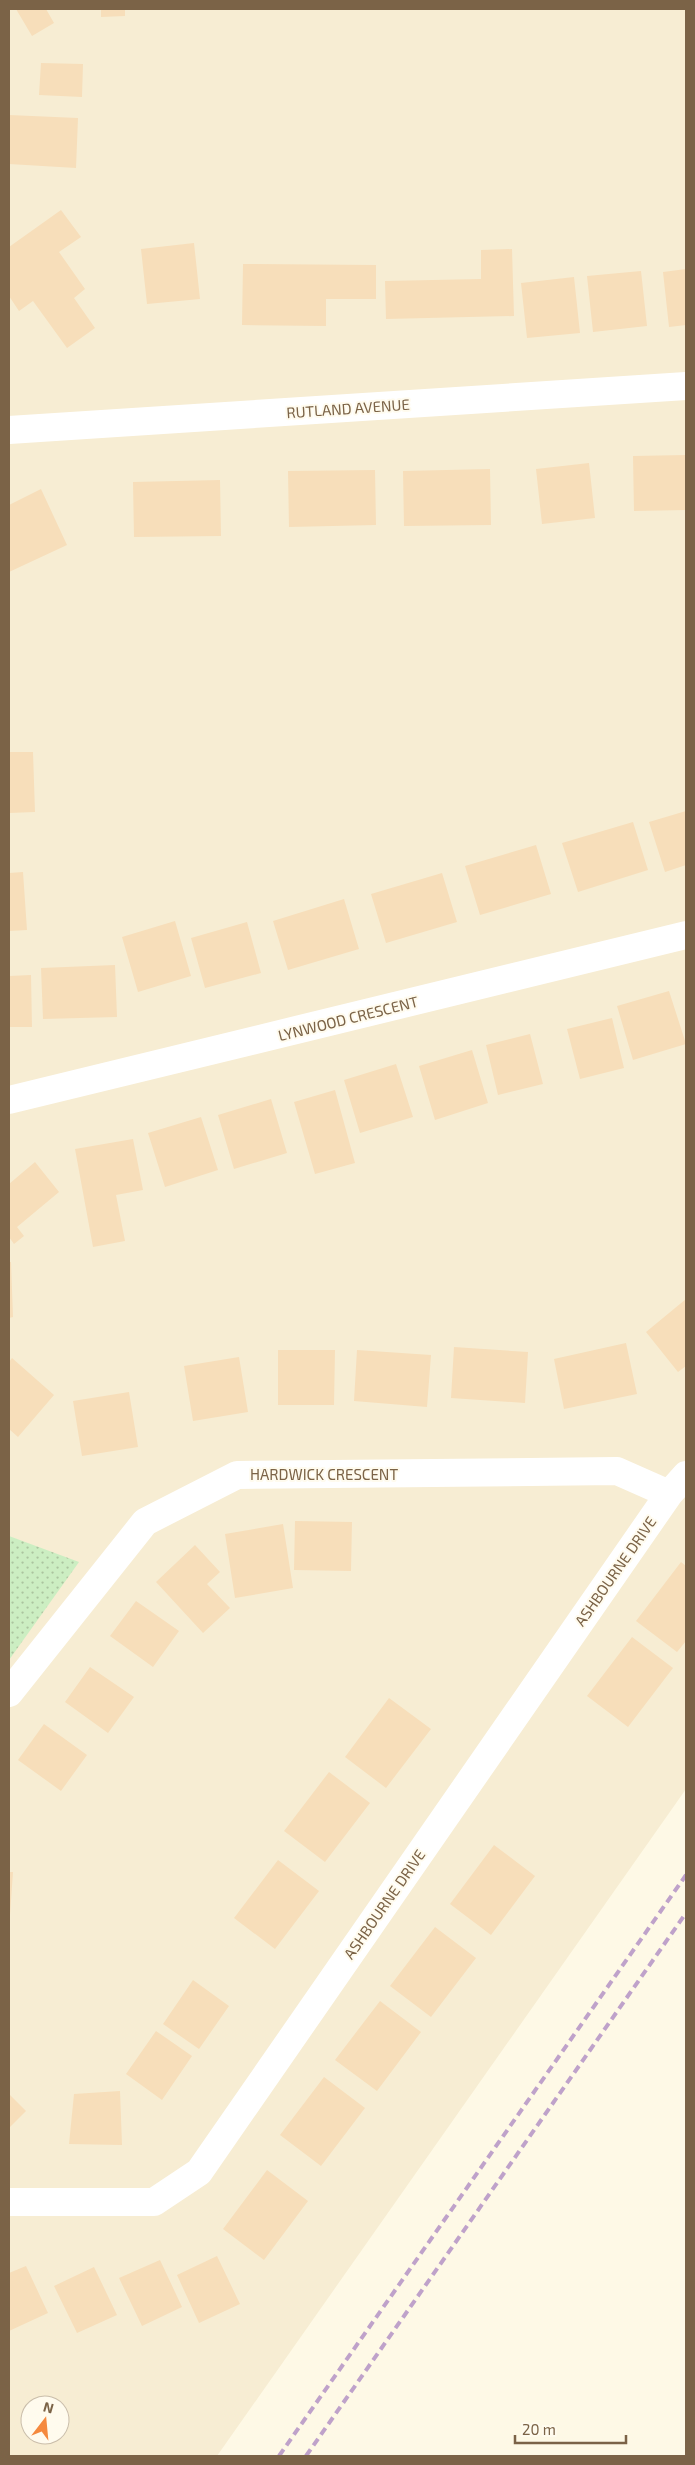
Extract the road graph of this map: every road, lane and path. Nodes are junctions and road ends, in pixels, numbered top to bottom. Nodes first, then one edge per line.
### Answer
1 (686, 386) edge
2 (9, 430) edge
3 (686, 935) edge
4 (9, 1100) edge
5 (677, 1485) edge
6 (9, 1694) edge
7 (9, 2202) edge

1 - 2 street, RUTLAND AVENUE
3 - 4 street, LYNWOOD CRESCENT
5 - 6 street, HARDWICK CRESCENT
5 - 7 street, ASHBOURNE DRIVE

